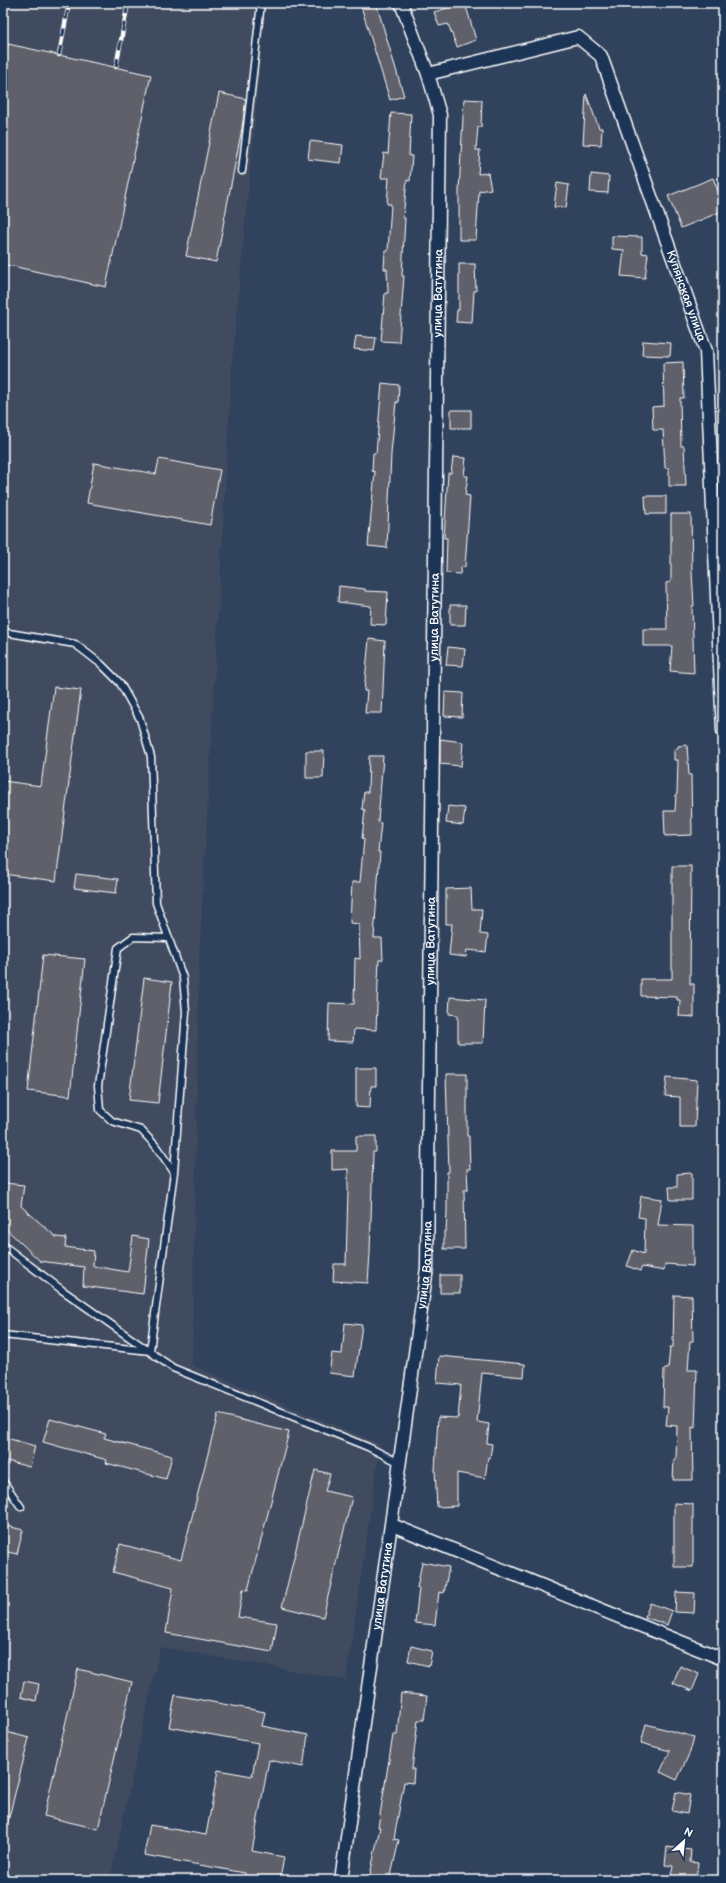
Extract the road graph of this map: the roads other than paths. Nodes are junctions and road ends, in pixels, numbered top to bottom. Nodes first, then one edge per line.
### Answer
1 (261, 3) edge
2 (401, 3) edge
3 (428, 74) junction
4 (242, 171) dead end
5 (3, 632) edge
6 (723, 731) edge
7 (169, 938) junction
8 (174, 1172) junction
9 (3, 1245) edge
10 (3, 1335) edge
11 (150, 1351) junction
12 (400, 1463) junction
13 (3, 1481) edge
14 (21, 1507) dead end
15 (392, 1524) junction
16 (723, 1659) edge
17 (341, 1880) edge

1 - 4 lane
2 - 3 street, улица Ватутина
3 - 6 street, Купянская улица
3 - 12 street, улица Ватутина
5 - 7 lane
7 - 8 lane
7 - 8 lane
8 - 11 lane
9 - 11 lane
10 - 11 lane
11 - 12 lane
12 - 15 street, улица Ватутина
13 - 14 lane
15 - 16 street
15 - 17 street, улица Ватутина

